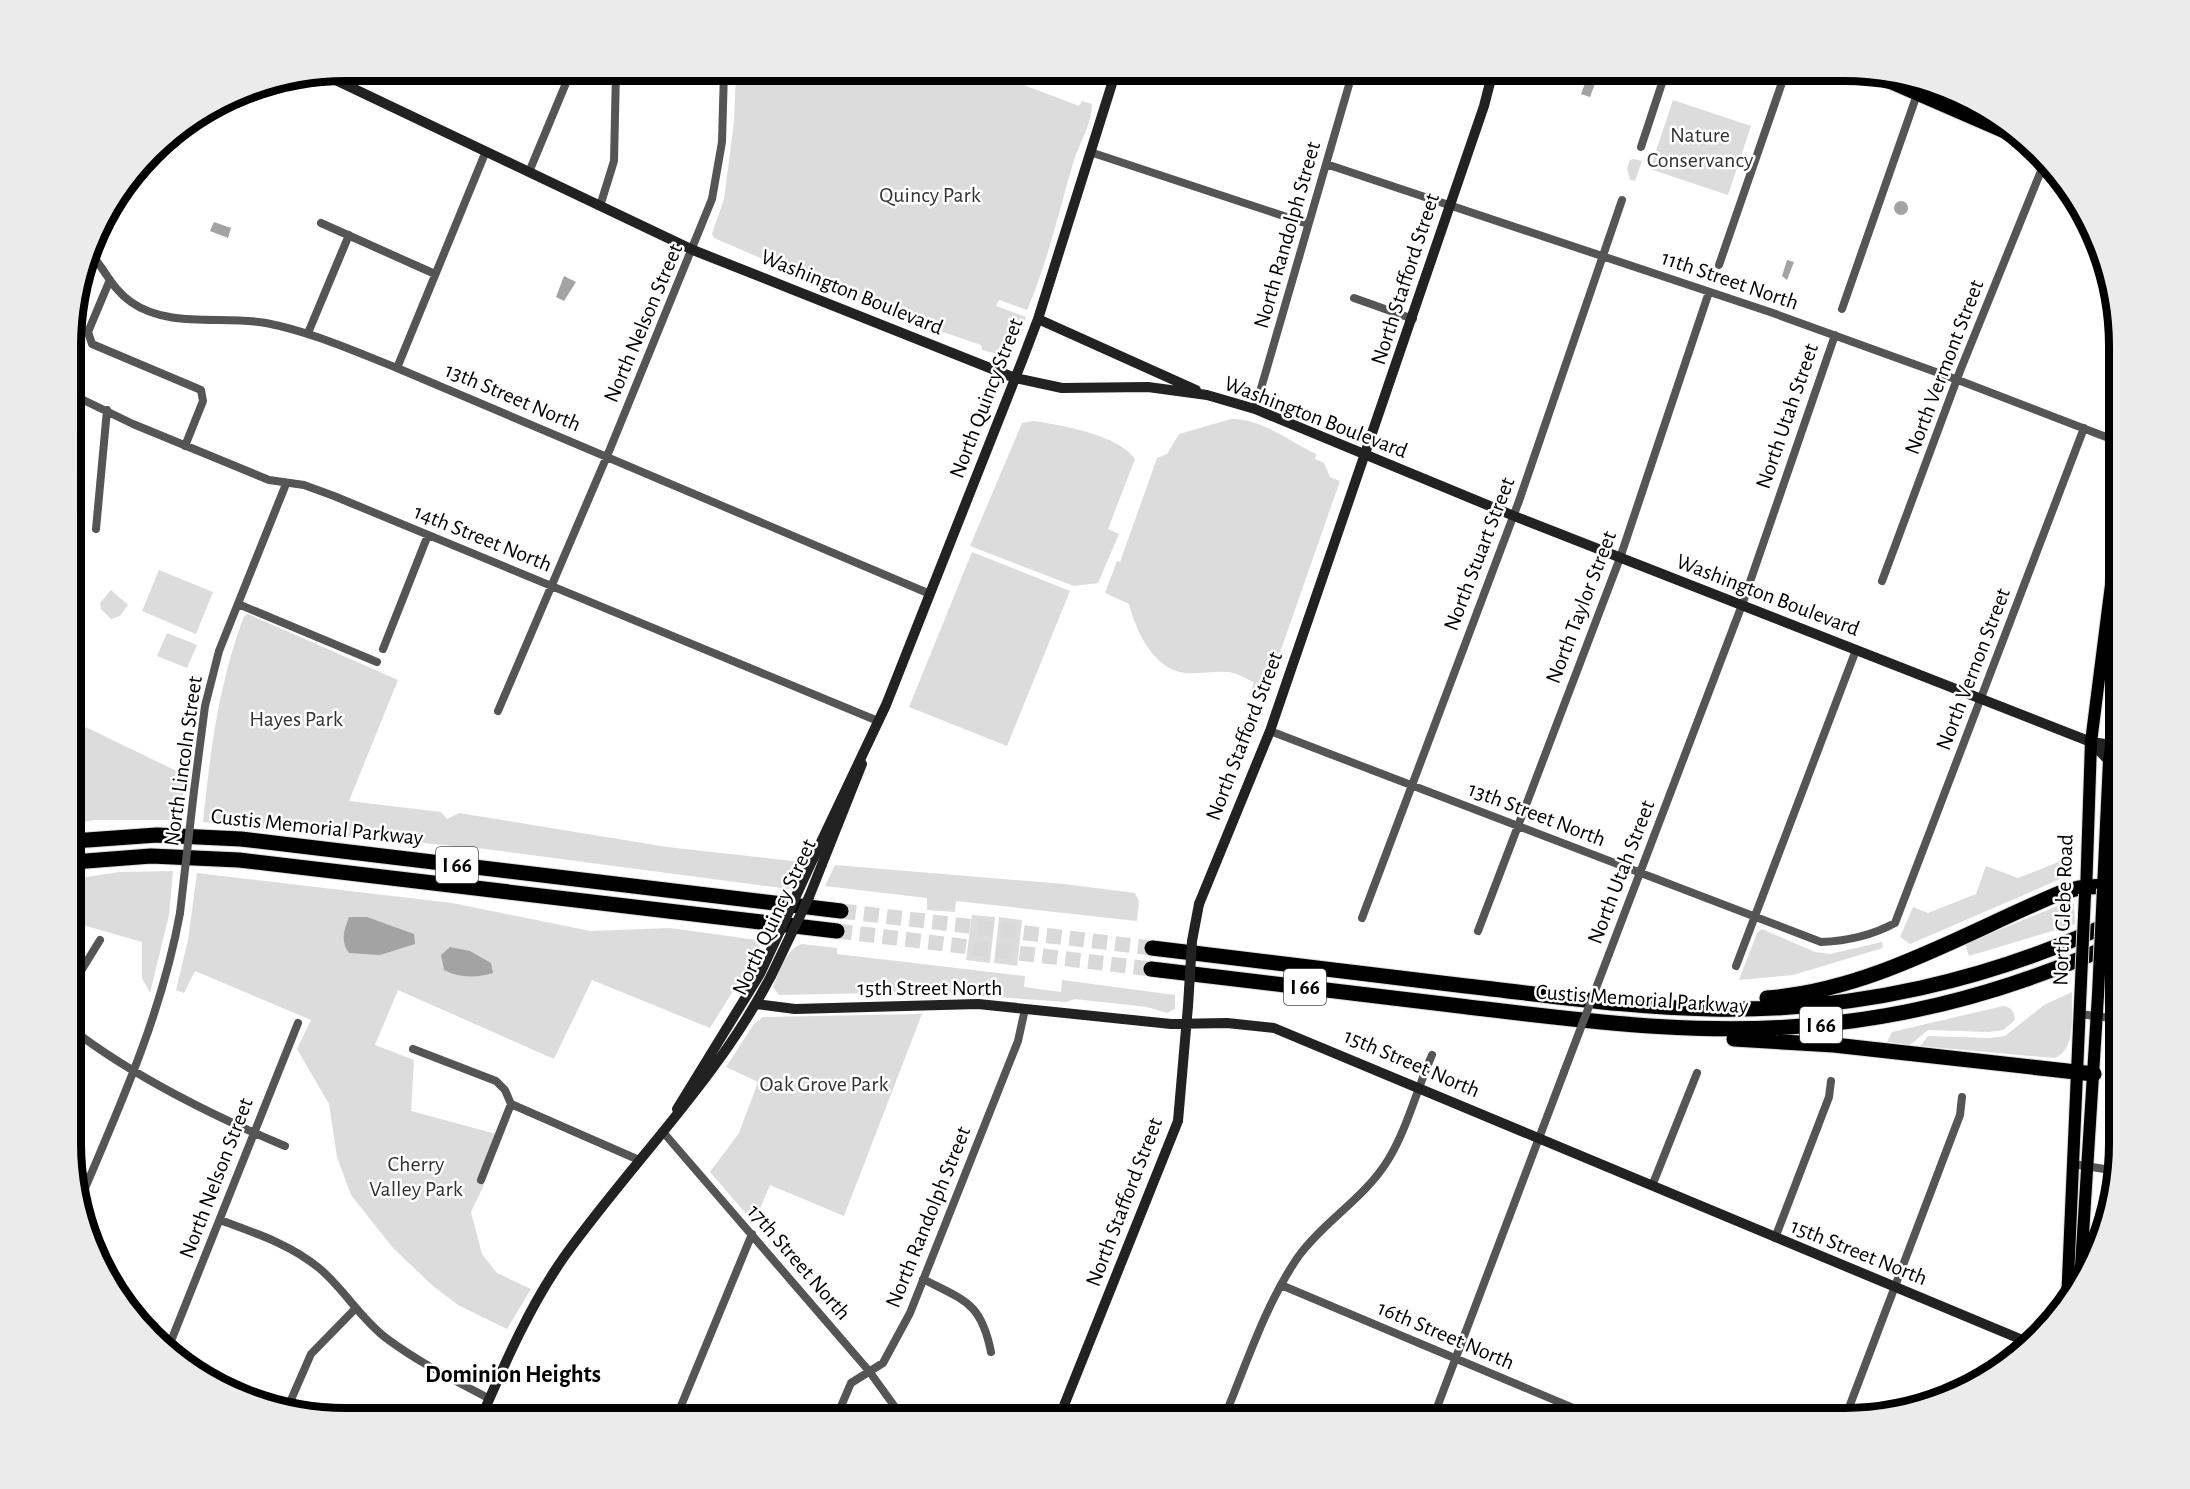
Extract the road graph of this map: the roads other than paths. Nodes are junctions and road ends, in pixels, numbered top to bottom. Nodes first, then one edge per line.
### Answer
1 (339, 81) edge
2 (566, 81) edge
3 (616, 81) edge
4 (724, 81) edge
5 (1113, 81) edge
6 (1350, 81) edge
7 (1490, 81) edge
8 (1662, 81) edge
9 (1782, 81) edge
10 (1918, 92) edge
11 (1942, 100) edge
12 (1981, 120) edge
13 (1641, 147) dead end
14 (486, 151) junction
15 (1090, 152) junction
16 (1326, 164) junction
17 (2042, 170) edge
18 (529, 172) junction
19 (1622, 200) dead end
20 (1450, 204) junction
21 (600, 206) junction
22 (321, 223) dead end
23 (1308, 224) junction
24 (349, 235) junction
25 (693, 250) junction
26 (1603, 255) junction
27 (95, 261) edge
28 (1719, 265) dead end
29 (435, 274) junction
30 (109, 282) junction
31 (1709, 292) junction
32 (1354, 298) dead end
33 (1842, 309) dead end
34 (1038, 319) junction
35 (1413, 319) junction
36 (308, 333) junction
37 (1834, 335) junction
38 (397, 368) junction
39 (1016, 378) junction
40 (1958, 380) junction
41 (1207, 395) junction
42 (81, 399) edge
43 (1255, 409) junction
44 (107, 410) junction
45 (2084, 428) junction
46 (2109, 438) edge
47 (185, 446) junction
48 (1365, 456) junction
49 (607, 457) junction
50 (286, 484) junction
51 (1514, 516) junction
52 (96, 529) dead end
53 (428, 535) junction
54 (1620, 558) junction
55 (1882, 581) dead end
56 (552, 586) junction
57 (930, 594) junction
58 (2109, 601) edge
59 (238, 604) junction
60 (1742, 605) junction
61 (383, 648) dead end
62 (1856, 650) junction
63 (377, 662) dead end
64 (1981, 699) junction
65 (498, 711) dead end
66 (878, 721) junction
67 (1270, 731) junction
68 (2091, 742) junction
69 (2109, 744) edge
70 (2109, 758) edge
71 (1412, 784) junction
72 (2109, 819) edge
73 (1517, 826) junction
74 (81, 840) edge
75 (81, 861) edge
76 (1640, 874) junction
77 (2103, 887) junction
78 (2086, 890) junction
79 (841, 911) tunnel mouth
80 (1755, 916) junction
81 (1362, 918) dead end
82 (1895, 923) joint
83 (2109, 923) edge
84 (837, 931) tunnel mouth
85 (1478, 931) dead end
86 (100, 940) dead end
87 (2109, 946) edge
88 (1152, 948) tunnel mouth
89 (1736, 966) dead end
90 (1151, 969) tunnel mouth
91 (81, 971) edge
92 (765, 975) junction
93 (744, 1001) junction
94 (756, 1004) junction
95 (1626, 1004) junction
96 (1025, 1009) junction
97 (2080, 1009) junction
98 (1511, 1012) junction
99 (2097, 1016) junction
100 (2109, 1018) edge
101 (298, 1023) dead end
102 (1186, 1024) junction
103 (81, 1035) edge
104 (413, 1049) dead end
105 (1432, 1055) dead end
106 (135, 1070) junction
107 (2077, 1072) junction
108 (1697, 1073) dead end
109 (2094, 1074) junction
110 (1831, 1081) dead end
111 (1419, 1086) junction
112 (1962, 1097) dead end
113 (511, 1104) junction
114 (252, 1132) junction
115 (663, 1132) junction
116 (1540, 1138) junction
117 (285, 1146) dead end
118 (639, 1160) junction
119 (2079, 1165) junction
120 (2107, 1169) edge
121 (481, 1180) dead end
122 (1652, 1186) junction
123 (85, 1188) edge
124 (220, 1220) junction
125 (752, 1234) junction
126 (1775, 1238) junction
127 (2080, 1264) edge
128 (923, 1278) junction
129 (2070, 1279) edge
130 (1281, 1285) junction
131 (1895, 1288) junction
132 (355, 1309) junction
133 (2021, 1340) edge
134 (171, 1342) edge
135 (991, 1352) dead end
136 (1455, 1358) junction
137 (869, 1371) junction
138 (489, 1399) junction
139 (290, 1402) edge
140 (485, 1408) edge
141 (680, 1408) edge
142 (840, 1408) edge
143 (896, 1408) edge
144 (1063, 1408) edge
145 (1228, 1408) edge
146 (1437, 1408) edge
147 (1573, 1408) edge
148 (1849, 1408) edge

1 - 14 main road, Washington Boulevard
2 - 18 street
3 - 21 street
4 - 25 street, North Nelson Street
5 - 15 main road, North Quincy Street
6 - 16 street, North Randolph Street
7 - 20 main road, North Stafford Street
8 - 13 street
9 - 28 street
10 - 33 street
11 - 12 main road
14 - 18 main road, Washington Boulevard
14 - 29 street
15 - 23 street
15 - 34 main road, North Quincy Street
16 - 20 street, 11th Street North
16 - 23 street, North Randolph Street
17 - 40 street, North Vermont Street
18 - 21 main road, Washington Boulevard
19 - 26 street, North Stuart Street
20 - 26 street, 11th Street North
20 - 35 main road, North Stafford Street
21 - 25 main road, Washington Boulevard
22 - 24 street
23 - 43 street, North Randolph Street
24 - 29 street
24 - 36 street
25 - 39 main road, Washington Boulevard
25 - 49 street, North Nelson Street
26 - 31 street, 11th Street North
26 - 51 street, North Stuart Street
27 - 30 street, 13th Street North
29 - 38 street
30 - 36 street, 13th Street North
30 - 47 street
31 - 37 street, 11th Street North
31 - 54 street, North Taylor Street
32 - 35 street
34 - 39 main road, North Quincy Street
34 - 41 main road
35 - 48 main road, North Stafford Street
36 - 38 street, 13th Street North
37 - 40 street, 11th Street North
37 - 60 street, North Utah Street
38 - 49 street, 13th Street North
39 - 41 main road, Washington Boulevard
39 - 57 main road, North Quincy Street
40 - 45 street, 11th Street North
40 - 55 street, North Vermont Street
41 - 43 main road, Washington Boulevard
42 - 44 street, 14th Street North
43 - 48 main road, Washington Boulevard
44 - 47 street, 14th Street North
44 - 52 street
45 - 46 street, 11th Street North
45 - 64 street, North Vernon Street
47 - 50 street, 14th Street North
48 - 51 main road, Washington Boulevard
48 - 67 main road, North Stafford Street
49 - 56 street, North Nelson Street
49 - 57 street, 13th Street North
50 - 53 street, 14th Street North
50 - 59 street, North Lincoln Street
51 - 54 main road, Washington Boulevard
51 - 71 street, North Stuart Street
53 - 56 street, 14th Street North
53 - 61 street
54 - 60 main road, Washington Boulevard
54 - 73 street, North Taylor Street
56 - 65 street, North Nelson Street
56 - 66 street, 14th Street North
57 - 66 main road, North Quincy Street
58 - 68 main road, North Glebe Road
59 - 63 street
59 - 106 street, North Lincoln Street, bridge
60 - 62 main road, Washington Boulevard
60 - 76 street, North Utah Street
62 - 64 main road, Washington Boulevard
62 - 80 street
64 - 68 main road, Washington Boulevard
64 - 82 street, North Vernon Street
66 - 92 main road, North Quincy Street, bridge
67 - 71 street, 13th Street North
67 - 102 main road, North Stafford Street, bridge
68 - 69 main road, Washington Boulevard
68 - 70 main road, Washington Boulevard
68 - 78 main road, North Glebe Road
71 - 73 street, 13th Street North
71 - 81 street, North Stuart Street
72 - 77 main road, North Glebe Road
73 - 76 street, 13th Street North
73 - 85 street, North Taylor Street
74 - 79 highway, Custis Memorial Parkway / I 66
75 - 84 highway, Custis Memorial Parkway / I 66
76 - 80 street, 13th Street North
76 - 116 street, North Utah Street, bridge
77 - 78 highway
77 - 99 main road, North Glebe Road, bridge
78 - 95 highway
78 - 97 main road, North Glebe Road, bridge
80 - 82 street, 13th Street North
80 - 89 street
83 - 95 highway, Custis Memorial Parkway / I 66
86 - 91 street
87 - 98 highway, Custis Memorial Parkway / I 66
88 - 95 highway, Custis Memorial Parkway / I 66
90 - 98 highway, Custis Memorial Parkway / I 66
92 - 93 main road, North Quincy Street
92 - 94 main road, North Quincy Street
93 - 94 street, 15th Street North
93 - 115 main road, North Quincy Street
94 - 96 main road, 15th Street North
94 - 115 main road, North Quincy Street
96 - 102 main road, 15th Street North
96 - 128 street, North Randolph Street
97 - 99 street
97 - 107 main road, North Glebe Road
98 - 107 highway
99 - 100 street
99 - 109 main road, North Glebe Road
101 - 114 street, North Nelson Street
102 - 111 main road, 15th Street North
102 - 144 main road, North Stafford Street
103 - 106 street
104 - 113 street
105 - 111 street
106 - 114 street
106 - 123 street, North Lincoln Street
107 - 109 highway
107 - 119 main road, North Glebe Road
108 - 122 street
109 - 119 main road, North Glebe Road
110 - 126 street
111 - 116 main road, 15th Street North
111 - 130 street
112 - 131 street
113 - 118 street
113 - 121 street
114 - 117 street
114 - 124 street, North Nelson Street
115 - 118 main road, North Quincy Street
115 - 125 street, 17th Street North
116 - 122 main road, 15th Street North
116 - 136 street, North Utah Street
118 - 138 main road, North Quincy Street
119 - 120 street
119 - 127 main road, North Glebe Road
119 - 129 main road, North Glebe Road
122 - 126 main road, 15th Street North
124 - 132 street
124 - 134 street, North Nelson Street
125 - 137 street, 17th Street North
125 - 141 street
126 - 131 main road, 15th Street North
128 - 135 street
128 - 137 street, North Randolph Street
130 - 136 street, 16th Street North
130 - 145 street
131 - 133 main road, 15th Street North
131 - 148 street
132 - 138 street
132 - 139 street
136 - 146 street, North Utah Street
136 - 147 street, 16th Street North
137 - 142 street, North Randolph Street
137 - 143 street, 17th Street North
138 - 140 main road, North Quincy Street

